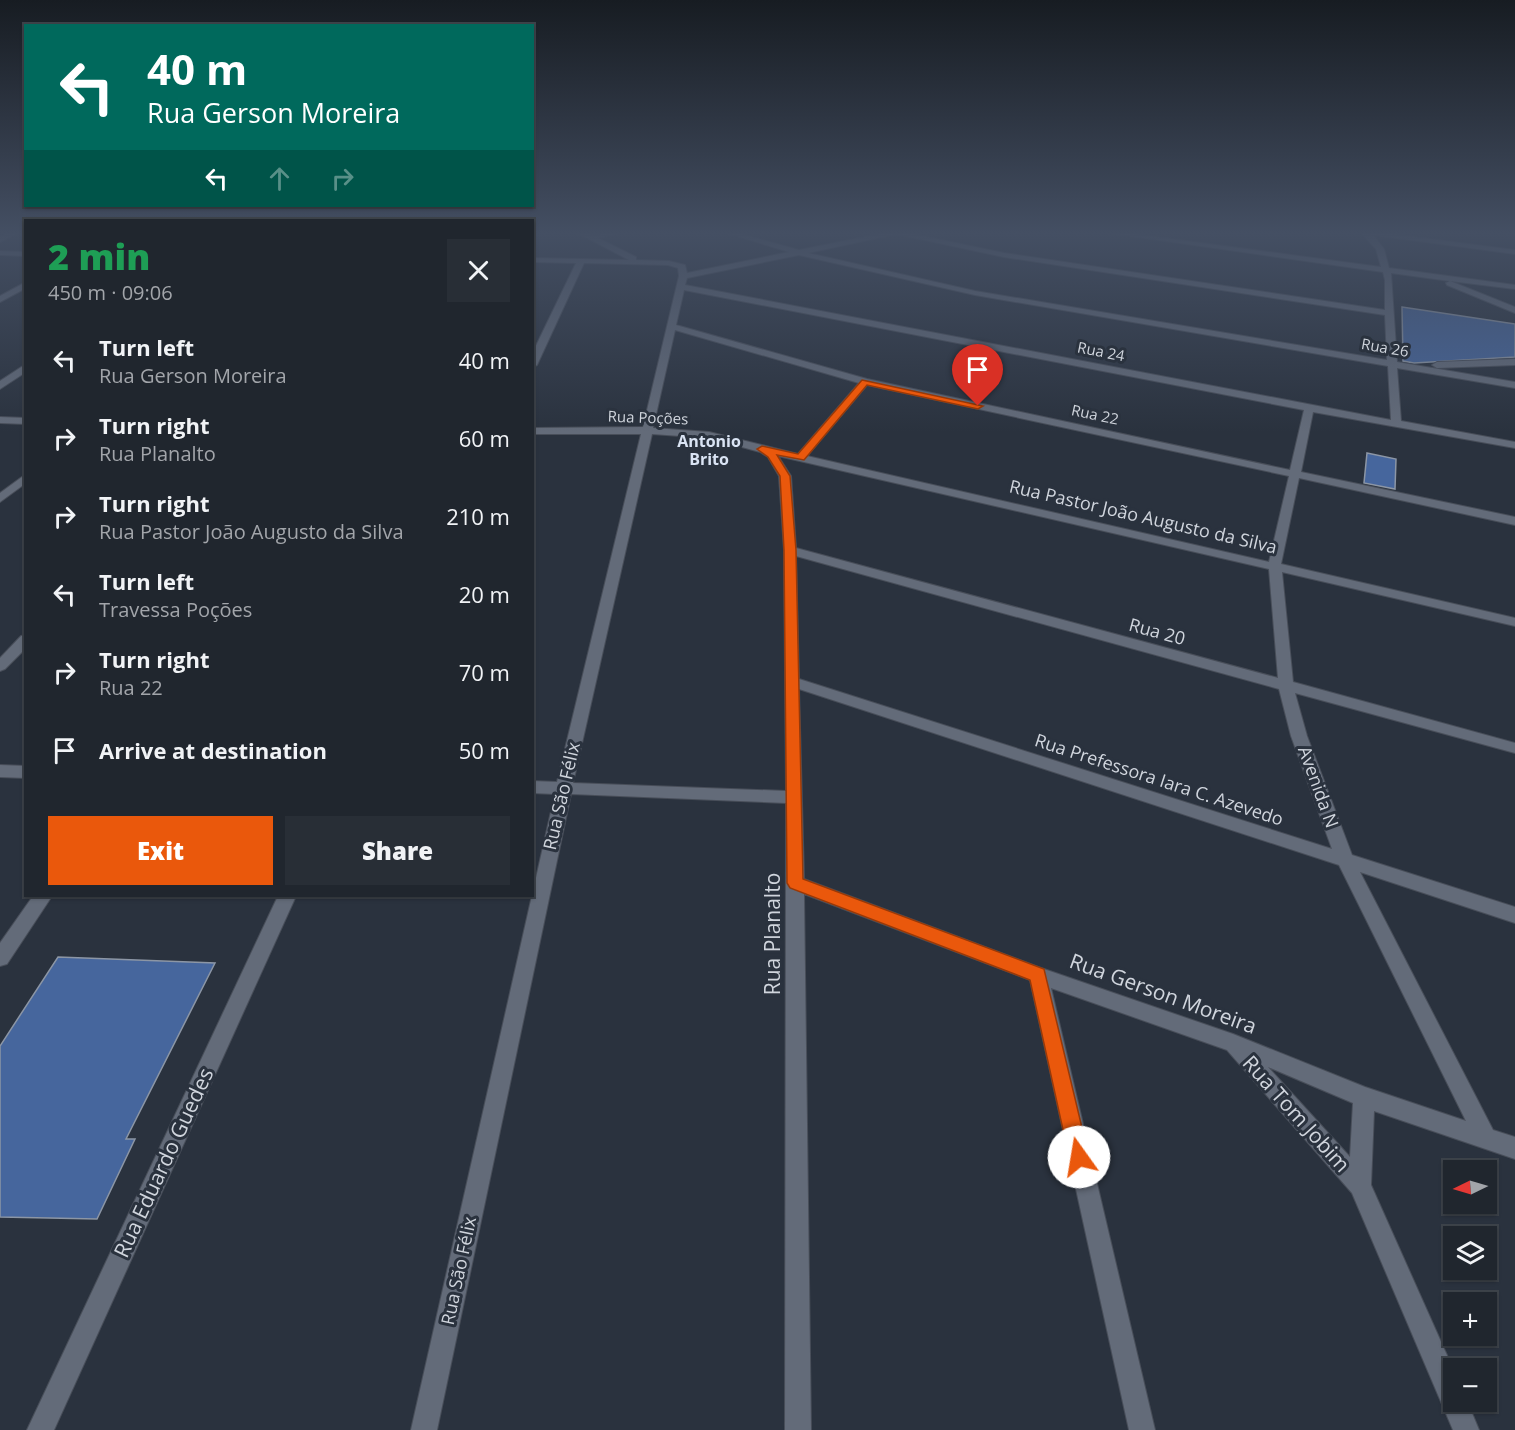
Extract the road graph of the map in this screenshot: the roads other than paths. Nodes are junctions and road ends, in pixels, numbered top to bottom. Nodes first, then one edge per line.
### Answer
1 (563, 299) edge
2 (679, 299) edge
3 (787, 299) edge
4 (1008, 299) edge
5 (1290, 299) edge
6 (1389, 299) edge
7 (1489, 299) edge
8 (1515, 310) edge
9 (1389, 314) junction
10 (673, 327) junction
11 (534, 361) edge
12 (1515, 362) edge
13 (1397, 366) junction
14 (24, 368) edge
15 (865, 382) junction
16 (1515, 385) edge
17 (0, 386) edge
18 (1309, 408) junction
19 (0, 420) edge
20 (24, 421) edge
21 (1396, 422) junction
22 (534, 431) edge
23 (645, 432) junction
24 (1515, 444) edge
25 (762, 449) junction
26 (800, 458) junction
27 (1296, 473) junction
28 (24, 479) edge
29 (0, 499) edge
30 (1515, 521) edge
31 (790, 550) junction
32 (1275, 565) junction
33 (1515, 622) edge
34 (24, 641) edge
35 (0, 666) edge
36 (792, 682) junction
37 (1286, 686) junction
38 (1515, 748) edge
39 (0, 771) edge
40 (24, 772) edge
41 (534, 787) edge
42 (564, 788) junction
43 (793, 797) junction
44 (1345, 860) junction
45 (795, 883) junction
46 (42, 897) edge
47 (287, 897) edge
48 (1515, 915) edge
49 (0, 958) edge
50 (1038, 975) junction
51 (1233, 1043) junction
52 (1364, 1097) junction
53 (1485, 1136) junction
54 (1515, 1148) edge
55 (1360, 1185) junction
56 (40, 1430) edge
57 (424, 1430) edge
58 (798, 1430) edge
59 (1142, 1430) edge
60 (1466, 1430) edge

1 - 11 street
2 - 10 street, Rua São Félix
3 - 18 street, Rua 24
4 - 13 street, Rua 26
5 - 9 street
6 - 9 street
7 - 8 street
9 - 13 street
10 - 15 street, Rua 22
10 - 23 street, Rua São Félix
12 - 13 street
13 - 16 street, Rua 26
13 - 21 street
14 - 17 street
15 - 26 street
15 - 27 street, Rua 22
18 - 21 street, Rua 24
18 - 27 street, Avenida N
19 - 20 street
21 - 24 street, Rua 24
22 - 23 street, Rua Poções
23 - 25 street, Rua Poções
23 - 42 street, Rua São Félix
25 - 26 street, Rua Pastor João Augusto da Silva
25 - 31 street, Rua Planalto
26 - 32 street, Rua Pastor João Augusto da Silva
27 - 30 street, Rua 22
27 - 32 street, Avenida N
28 - 29 street
31 - 36 street, Rua Planalto
31 - 37 street, Rua 20
32 - 33 street, Rua Pastor João Augusto da Silva
32 - 37 street, Avenida N
34 - 35 street
36 - 43 street, Rua Planalto
36 - 44 street, Rua Prefessora Iara C. Azevedo
37 - 38 street, Rua 20
37 - 44 street, Avenida N
39 - 40 street
41 - 42 street
42 - 43 street
42 - 57 street, Rua São Félix
43 - 45 street, Rua Planalto
44 - 48 street, Rua Prefessora Iara C. Azevedo
44 - 53 street, Avenida N
45 - 50 street, Rua Gerson Moreira
45 - 58 street, Rua Planalto
46 - 49 street
47 - 56 street, Rua Eduardo Guedes
50 - 51 street, Rua Gerson Moreira
50 - 59 street
51 - 52 street, Rua Gerson Moreira
51 - 55 street, Rua Tom Jobim
52 - 53 street, Rua Gerson Moreira
52 - 55 street, Rua Tom Jobim
53 - 54 street, Rua Gerson Moreira
55 - 60 street, Rua Tom Jobim

